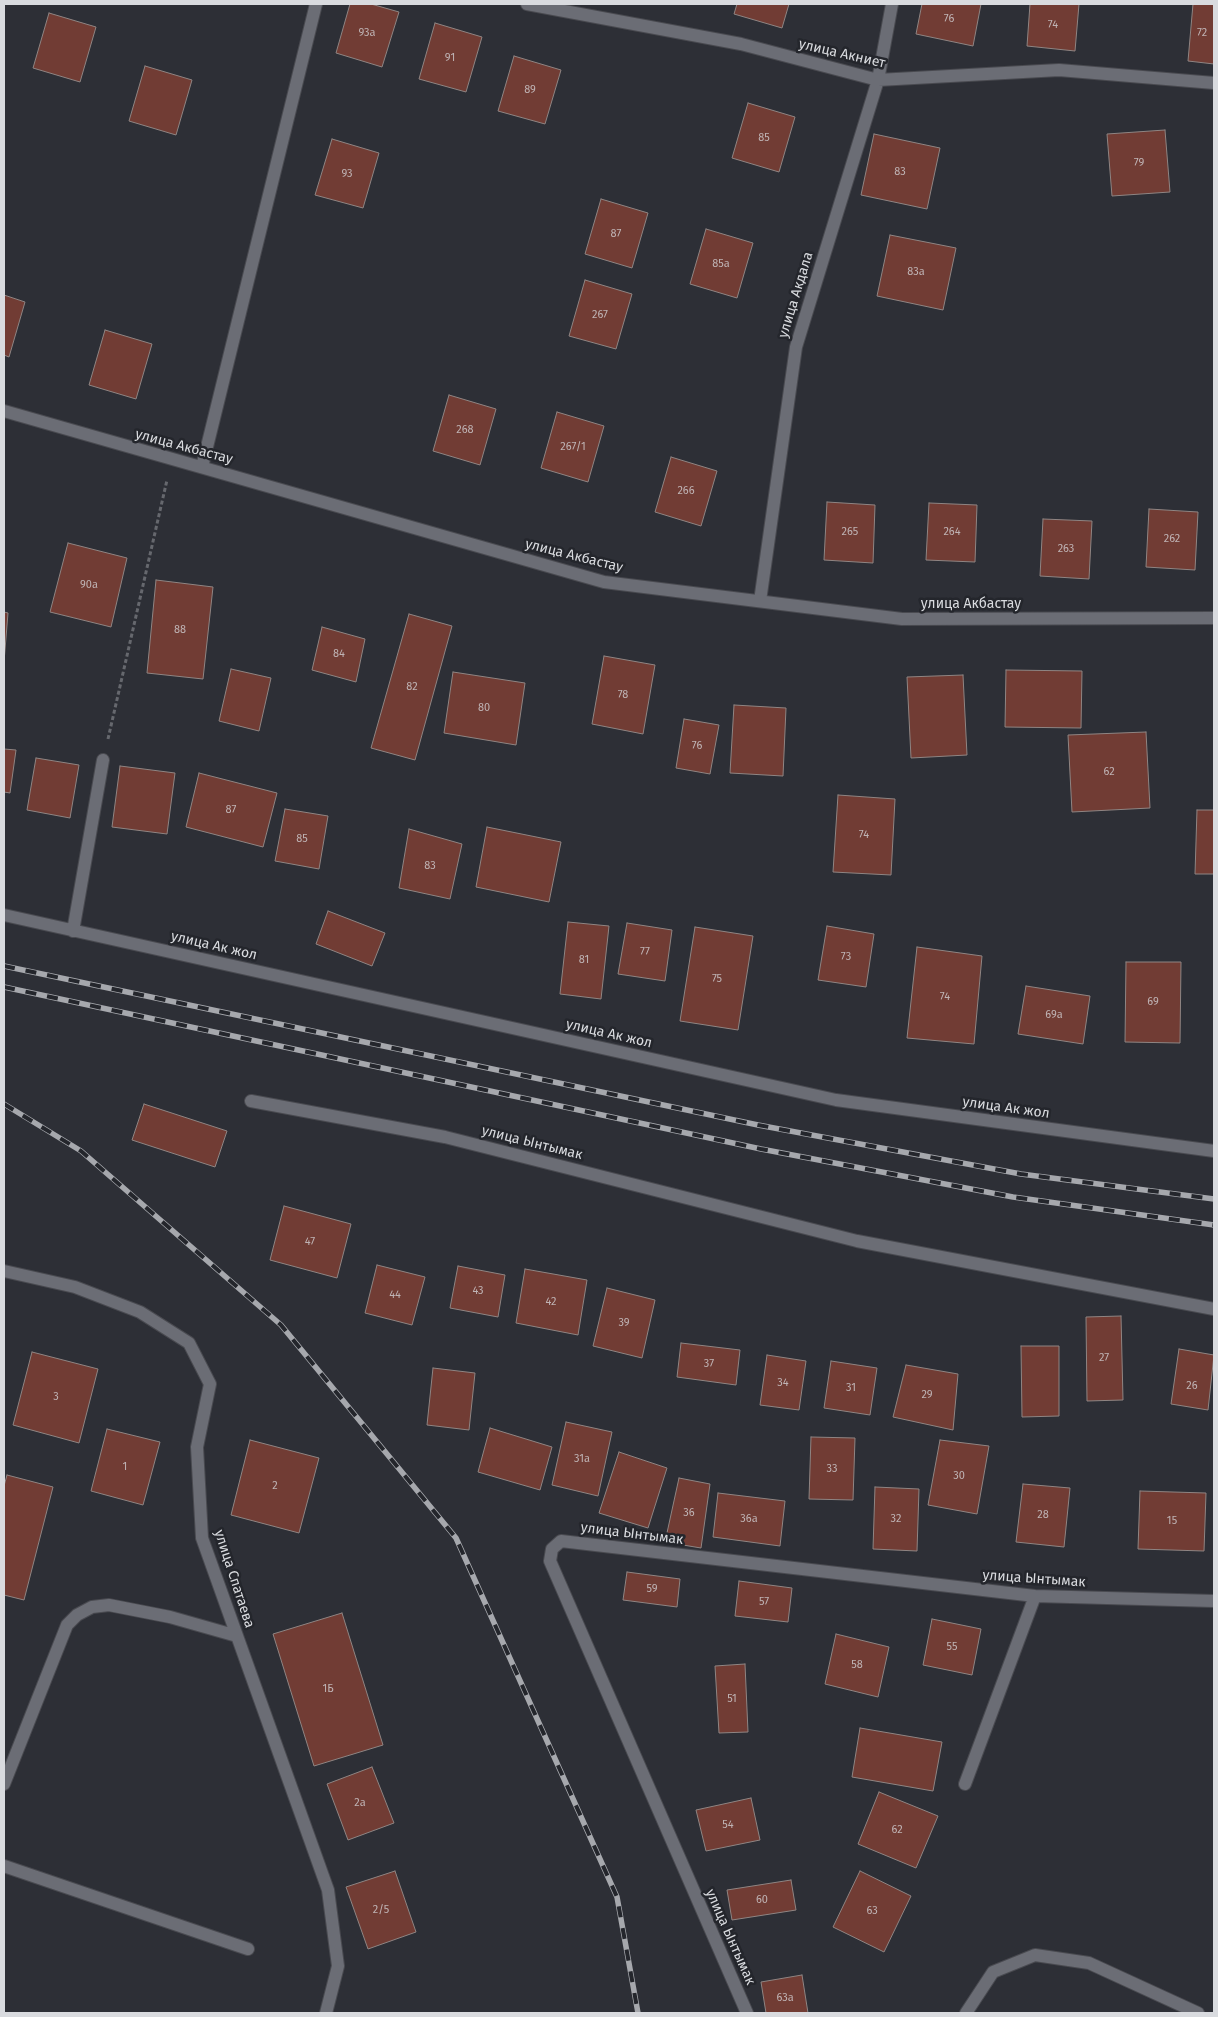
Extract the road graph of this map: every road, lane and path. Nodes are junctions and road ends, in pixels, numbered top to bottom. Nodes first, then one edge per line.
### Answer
1 (316, 4) edge
2 (527, 4) edge
3 (892, 4) edge
4 (878, 80) junction
5 (1214, 83) edge
6 (4, 411) edge
7 (172, 460) junction
8 (202, 467) junction
9 (760, 601) junction
10 (1214, 618) edge
11 (103, 760) joint
12 (4, 915) edge
13 (73, 930) junction
14 (251, 1101) dead end
15 (1214, 1151) edge
16 (4, 1271) edge
17 (1214, 1309) edge
18 (1035, 1596) junction
19 (1214, 1601) edge
20 (237, 1636) junction
21 (4, 1784) edge
22 (966, 1784) dead end
23 (4, 1866) edge
24 (248, 1949) dead end
25 (326, 2013) edge
26 (747, 2013) edge
27 (966, 2013) edge
28 (1198, 2013) edge

1 - 8 street
2 - 4 street, улица Акниет
3 - 4 street, улица Акдала
4 - 5 street, улица Акниет
4 - 9 street, улица Акдала
6 - 7 street, улица Акбастау
7 - 8 street, улица Акбастау
7 - 11 path
8 - 9 street, улица Акбастау
9 - 10 street, улица Акбастау
11 - 13 street
12 - 13 street, улица Ак жол
13 - 15 street, улица Ак жол
14 - 17 street, улица Ынтымак
16 - 20 street, улица Спатаева
18 - 19 street, улица Ынтымак
18 - 22 street
18 - 26 street, улица Ынтымак
20 - 21 street
20 - 25 street, улица Спатаева
23 - 24 street
27 - 28 street

